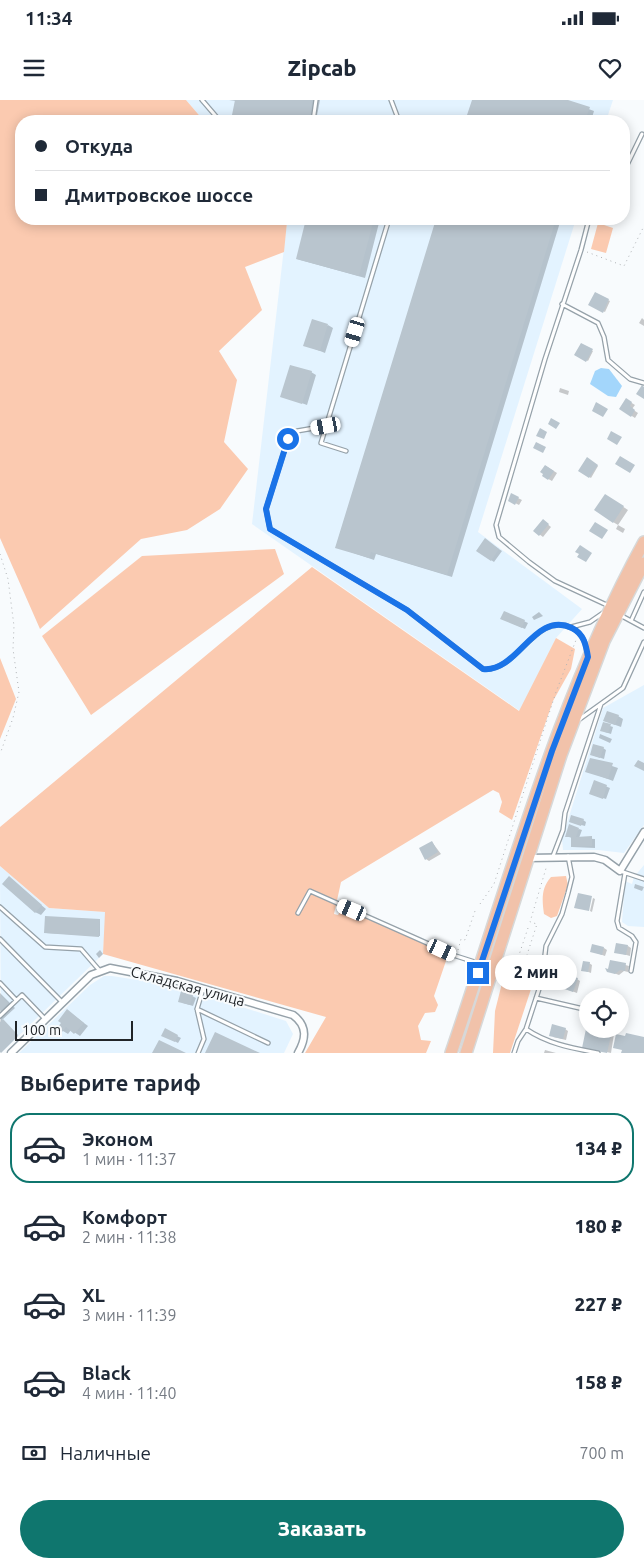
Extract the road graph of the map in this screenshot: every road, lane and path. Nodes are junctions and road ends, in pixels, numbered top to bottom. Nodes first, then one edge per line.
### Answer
1 (202, 100) edge
2 (316, 100) edge
3 (391, 100) edge
4 (215, 115) edge
5 (314, 115) edge
6 (397, 115) edge
7 (642, 134) dead end
8 (630, 159) edge
9 (387, 225) edge
10 (587, 225) edge
11 (644, 226) edge
12 (581, 250) junction
13 (562, 304) junction
14 (644, 383) edge
15 (326, 426) junction
16 (346, 451) dead end
17 (644, 542) edge
18 (0, 554) edge
19 (644, 563) edge
20 (644, 592) edge
21 (612, 610) junction
22 (631, 621) junction
23 (570, 627) junction
24 (644, 628) edge
25 (579, 632) junction
26 (644, 642) edge
27 (588, 657) junction
28 (601, 704) junction
29 (573, 725) junction
30 (0, 754) edge
31 (644, 832) edge
32 (552, 856) junction
33 (568, 856) junction
34 (527, 858) junction
35 (623, 872) junction
36 (644, 879) edge
37 (480, 904) dead end
38 (0, 907) edge
39 (475, 911) dead end
40 (298, 913) dead end
41 (528, 928) dead end
42 (0, 939) edge
43 (456, 956) junction
44 (481, 964) junction
45 (100, 971) junction
46 (631, 971) dead end
47 (0, 983) edge
48 (203, 988) junction
49 (536, 998) junction
50 (16, 1000) junction
51 (62, 1002) junction
52 (579, 1008) edge
53 (197, 1009) junction
54 (0, 1016) edge
55 (45, 1019) junction
56 (526, 1029) junction
57 (268, 1043) dead end
58 (10, 1053) edge
59 (198, 1053) edge
60 (298, 1053) edge
61 (451, 1053) edge
62 (466, 1053) edge
63 (514, 1053) edge
64 (598, 1053) edge

1 - 4 lane
2 - 5 lane
3 - 6 lane
7 - 8 lane
9 - 15 lane
10 - 12 lane
11 - 12 path
12 - 13 lane
13 - 14 lane
13 - 21 lane
15 - 16 lane
15 - 23 lane
17 - 21 highway
18 - 30 path
19 - 21 highway
20 - 22 lane
21 - 22 lane
21 - 23 lane
21 - 27 highway
21 - 29 highway
22 - 24 lane
23 - 25 lane
25 - 27 lane
25 - 37 path
26 - 28 lane
27 - 44 highway
28 - 29 lane
28 - 32 lane
29 - 34 highway
31 - 35 street
32 - 33 street
32 - 34 street
32 - 41 path
33 - 35 street
33 - 49 lane
34 - 62 highway
35 - 36 lane
35 - 46 lane
38 - 45 lane
39 - 43 path
40 - 43 lane
42 - 51 lane
43 - 44 lane
44 - 61 highway
45 - 48 street, Складская улица
45 - 51 street
47 - 50 lane
48 - 53 lane
48 - 60 street, Складская улица
49 - 52 lane
49 - 56 lane
50 - 54 lane
50 - 55 lane
51 - 55 street
53 - 57 lane
53 - 59 lane
55 - 58 street
56 - 63 lane
56 - 64 lane

